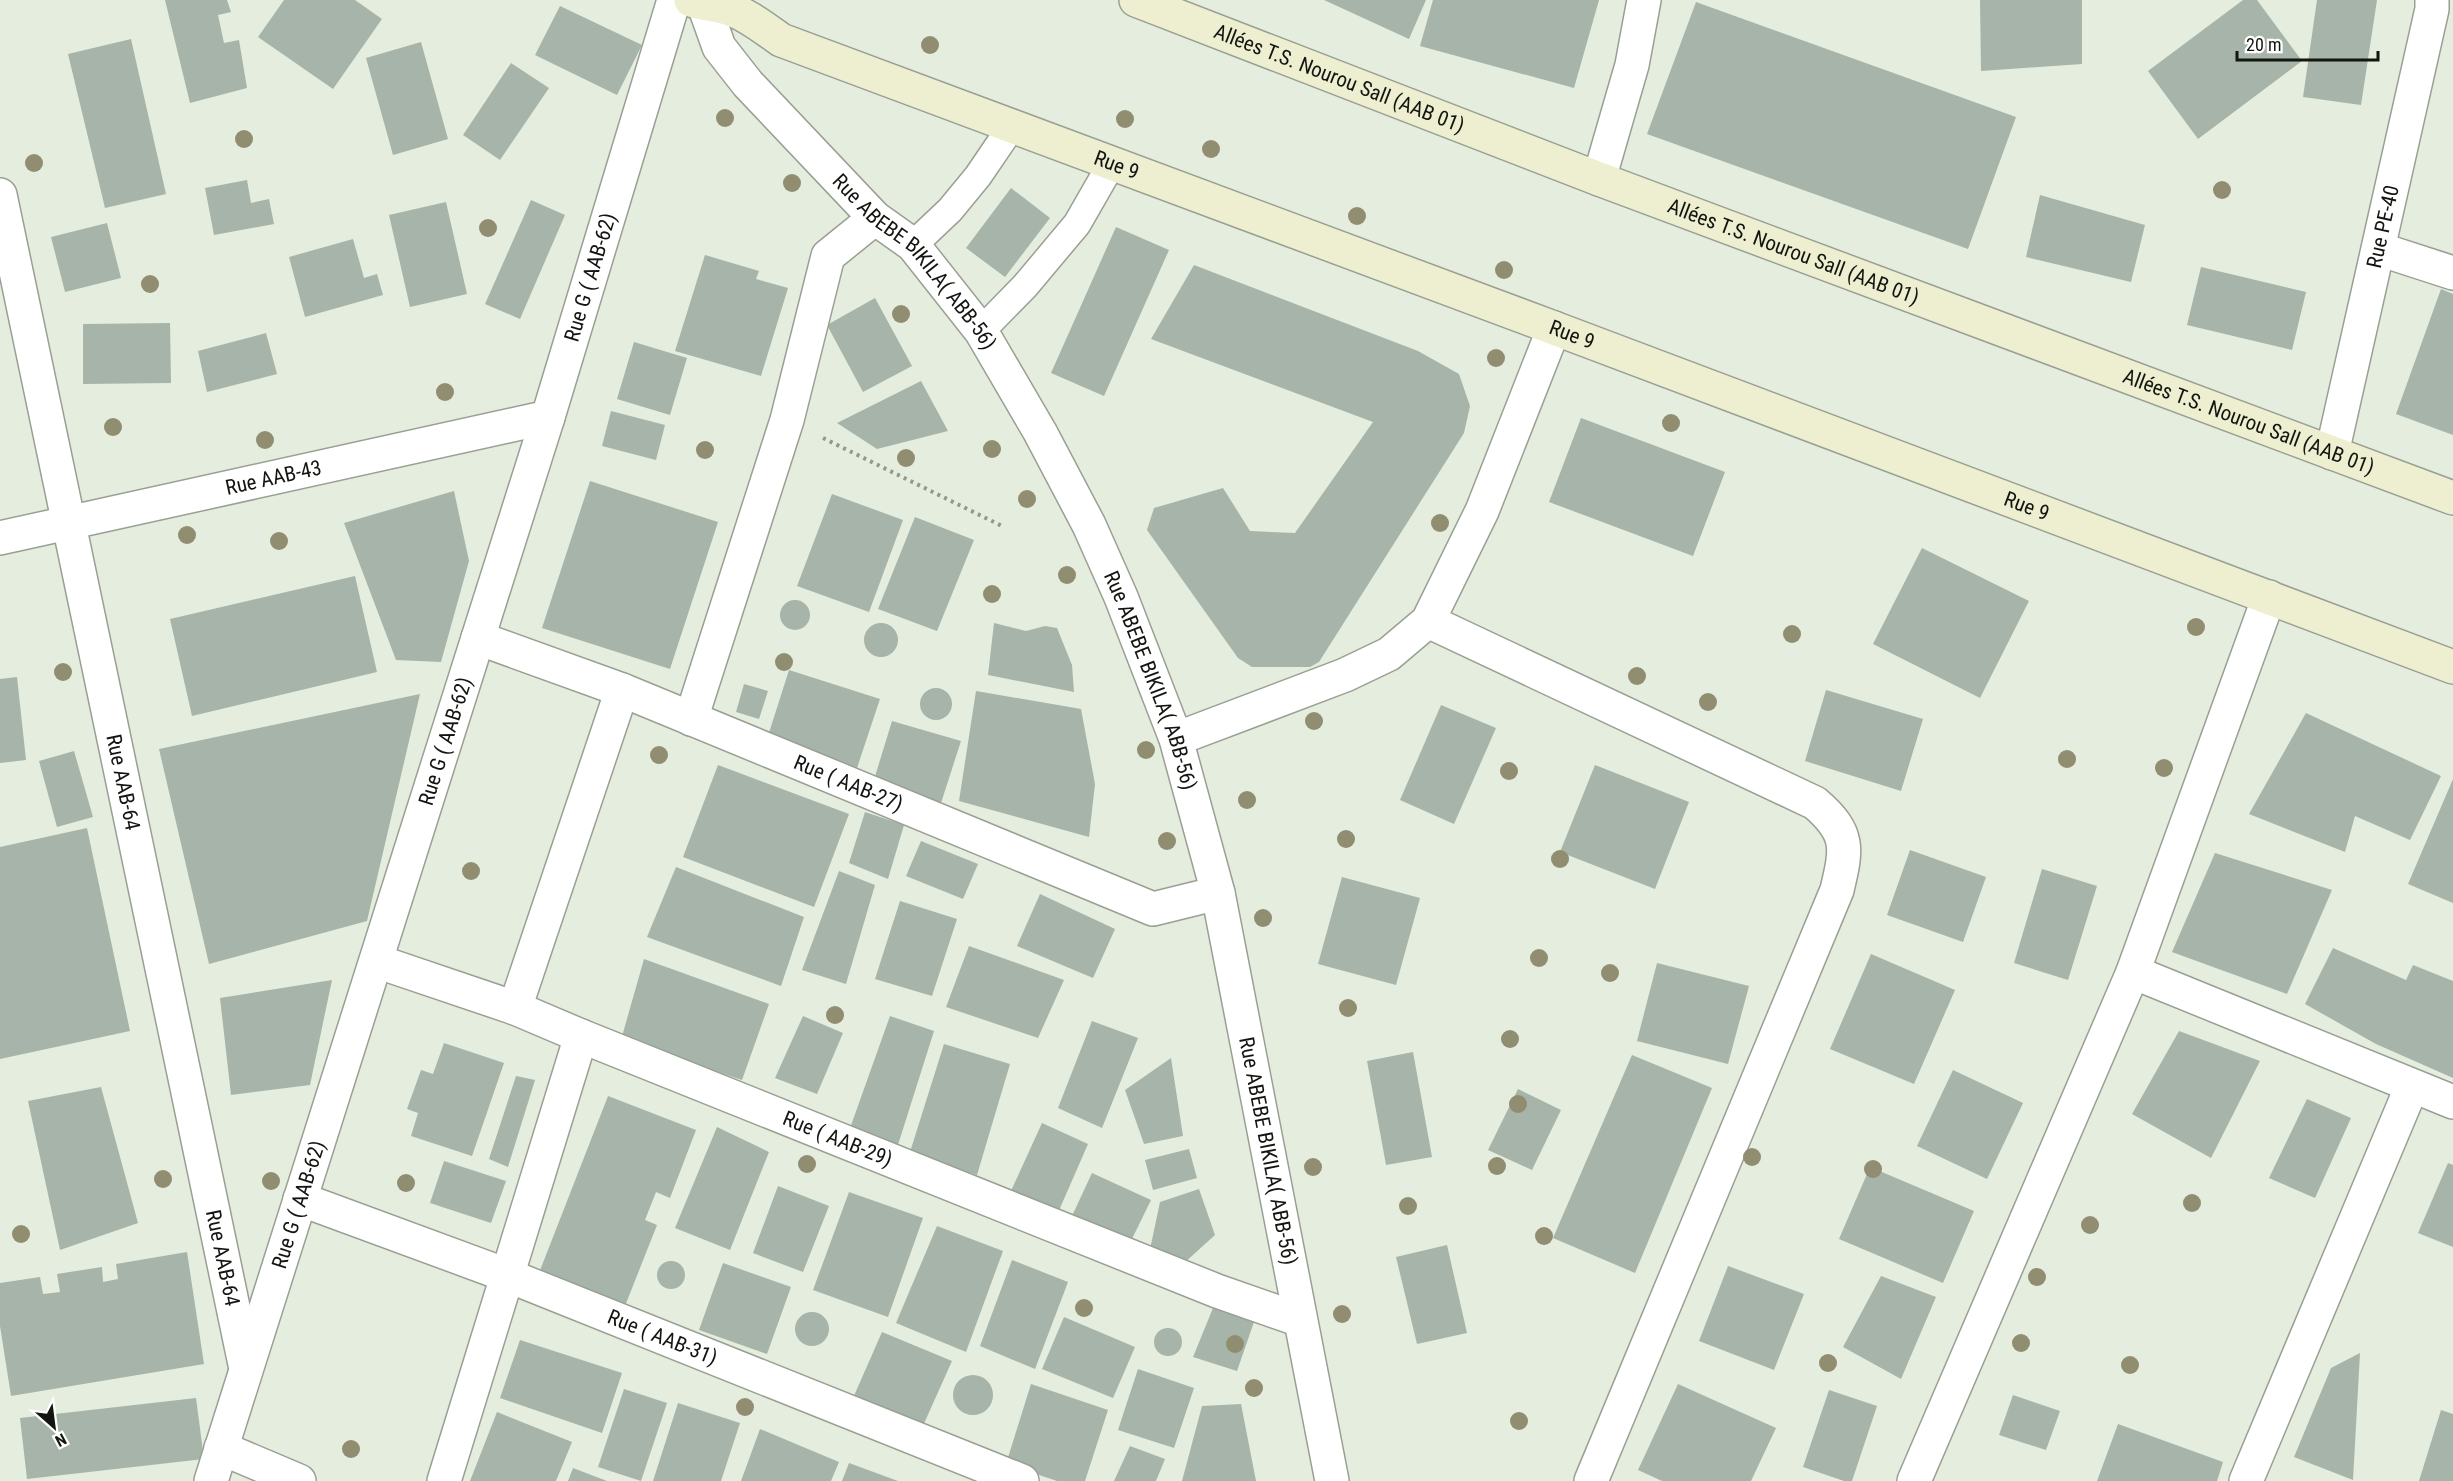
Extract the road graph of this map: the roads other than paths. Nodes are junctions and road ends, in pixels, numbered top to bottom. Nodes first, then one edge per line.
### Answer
1 (1136, 0) edge
2 (1644, 0) edge
3 (709, 2) edge
4 (2439, 7) edge
5 (1183, 9) edge
6 (1012, 126) junction
7 (1112, 163) junction
8 (1599, 179) junction
9 (0, 195) edge
10 (875, 218) junction
11 (913, 245) junction
12 (2379, 249) junction
13 (2453, 273) edge
14 (1554, 328) junction
15 (981, 331) junction
16 (548, 417) junction
17 (2332, 453) junction
18 (2453, 498) edge
19 (69, 522) junction
20 (0, 538) edge
21 (2269, 597) junction
22 (1428, 621) junction
23 (478, 638) junction
24 (2453, 668) edge
25 (622, 690) junction
26 (691, 719) junction
27 (1176, 739) junction
28 (1218, 893) junction
29 (376, 961) junction
30 (2133, 972) junction
31 (515, 1008) junction
32 (582, 1036) junction
33 (2412, 1086) junction
34 (2453, 1102) edge
35 (300, 1199) junction
36 (509, 1276) junction
37 (1300, 1320) junction
38 (246, 1370) junction
39 (221, 1448) junction
40 (211, 1481) edge
41 (299, 1481) edge
42 (444, 1481) edge
43 (1022, 1481) edge
44 (1332, 1481) edge
45 (1591, 1481) edge
46 (1914, 1481) edge
47 (2246, 1481) edge

1 - 5 street, Allées T.S. Nourou Sall (AAB 01)
2 - 8 street
3 - 6 street, Rue 9
3 - 10 street, Rue ABEBE BIKILA( ABB-56)
3 - 16 street, Rue G ( AAB-62)
4 - 12 street, Rue PE-40
5 - 8 street, Allées T.S. Nourou Sall (AAB 01)
6 - 7 street, Rue 9
6 - 11 lane
7 - 14 street, Rue 9
7 - 15 lane
8 - 17 street, Allées T.S. Nourou Sall (AAB 01)
9 - 19 street, Rue AAB-64
10 - 11 street, Rue ABEBE BIKILA( ABB-56)
10 - 26 street
11 - 15 street, Rue ABEBE BIKILA( ABB-56)
12 - 13 street
12 - 17 street, Rue PE-40
14 - 21 street, Rue 9
14 - 22 street
15 - 27 street, Rue ABEBE BIKILA( ABB-56)
16 - 19 street, Rue AAB-43
16 - 23 street, Rue G ( AAB-62)
17 - 18 street, Allées T.S. Nourou Sall (AAB 01)
19 - 20 street, Rue AAB-43
19 - 38 street, Rue AAB-64
21 - 24 street, Rue 9
21 - 30 street
22 - 27 street
22 - 45 street
23 - 25 street, Rue ( AAB-27)
23 - 29 street, Rue G ( AAB-62)
25 - 26 street, Rue ( AAB-27)
25 - 31 street
26 - 28 street, Rue ( AAB-27)
27 - 28 street, Rue ABEBE BIKILA( ABB-56)
28 - 37 street, Rue ABEBE BIKILA( ABB-56)
29 - 31 street, Rue ( AAB-29)
29 - 35 street, Rue G ( AAB-62)
30 - 33 street
30 - 46 street
31 - 32 street, Rue ( AAB-29)
32 - 36 street
32 - 37 street, Rue ( AAB-29)
33 - 34 street
33 - 47 street
35 - 36 street, Rue ( AAB-31)
35 - 38 street, Rue G ( AAB-62)
36 - 42 street
36 - 43 street, Rue ( AAB-31)
37 - 44 street, Rue ABEBE BIKILA( ABB-56)
38 - 39 street, Rue G ( AAB-62)
39 - 40 street, Rue G ( AAB-62)
39 - 41 street

